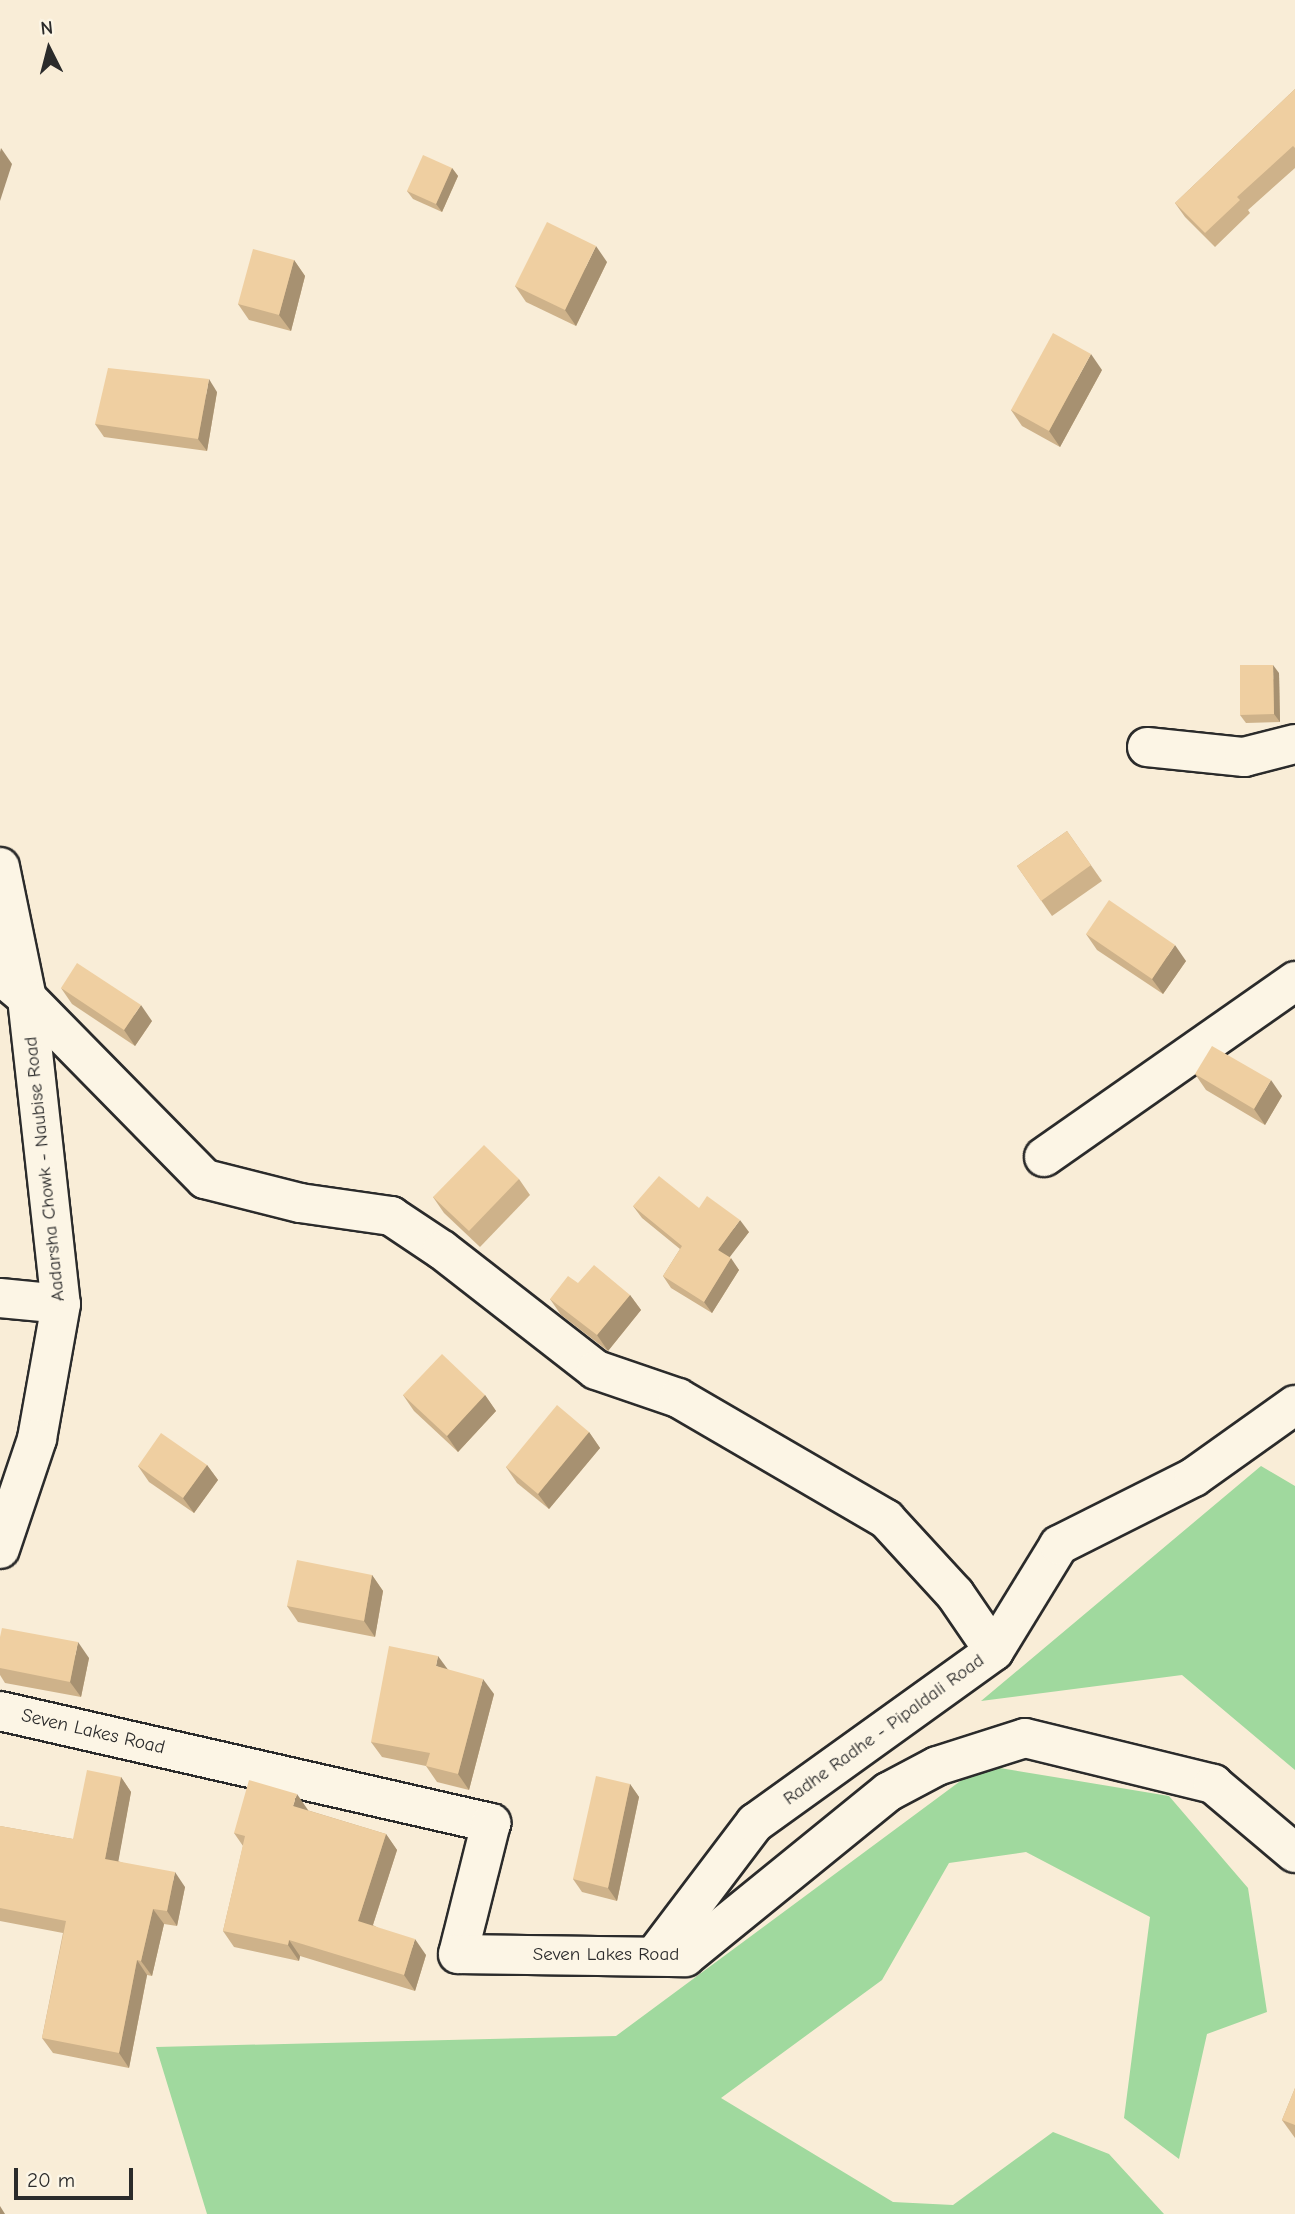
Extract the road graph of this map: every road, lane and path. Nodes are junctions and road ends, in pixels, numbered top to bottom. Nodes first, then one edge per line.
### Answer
1 (1295, 744) edge
2 (1147, 747) dead end
3 (0, 867) edge
4 (1295, 981) edge
5 (14, 986) edge
6 (1044, 1157) dead end
7 (0, 1298) edge
8 (61, 1304) junction
9 (1295, 1405) edge
10 (0, 1549) edge
11 (994, 1651) junction
12 (0, 1711) edge
13 (1295, 1853) edge
14 (655, 1955) junction

1 - 2 street
3 - 5 street, Aadarsha Chowk - Naubise Road
4 - 6 street
5 - 8 street, Aadarsha Chowk - Naubise Road
5 - 11 street
7 - 8 street
8 - 10 street, Aadarsha Chowk - Naubise Road
9 - 11 street, Radhe Radhe - Pipaldali Road
11 - 14 street, Radhe Radhe - Pipaldali Road
12 - 14 street, Seven Lakes Road
13 - 14 street, Seven Lakes Road

